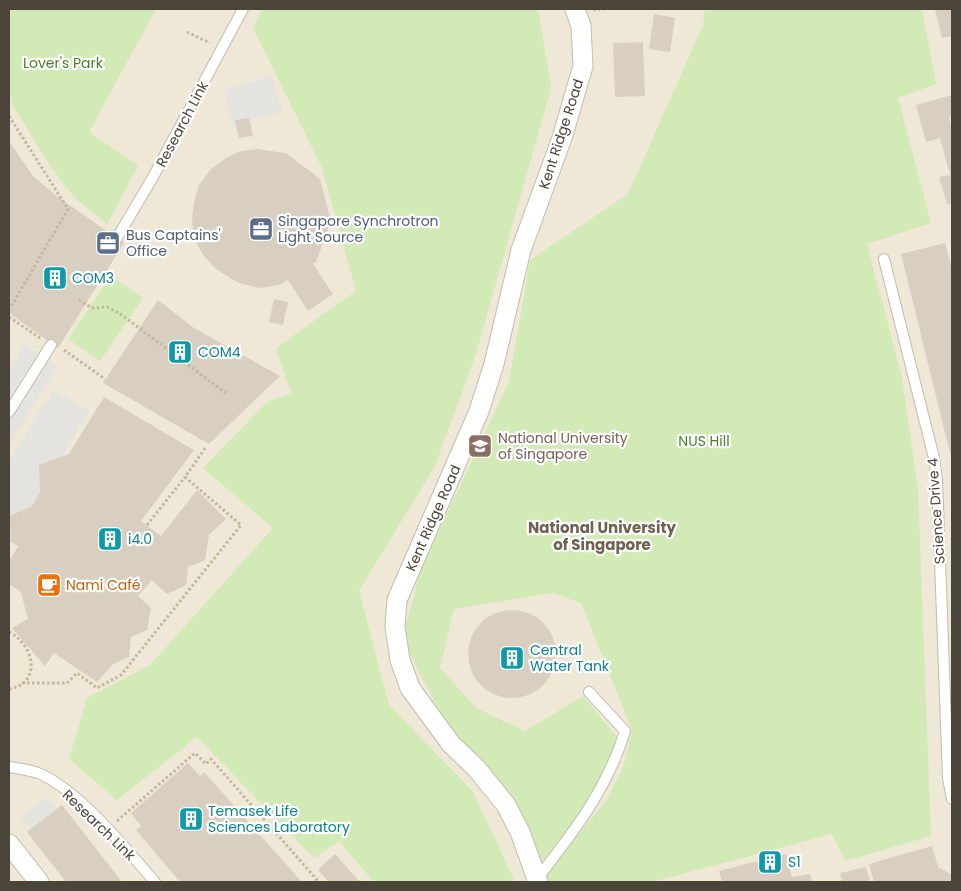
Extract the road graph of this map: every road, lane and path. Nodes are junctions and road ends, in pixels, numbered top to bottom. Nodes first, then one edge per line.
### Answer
1 (243, 9) edge
2 (575, 9) edge
3 (604, 9) edge
4 (594, 10) edge
5 (187, 32) dead end
6 (222, 48) junction
7 (9, 116) edge
8 (117, 238) dead end
9 (884, 259) dead end
10 (79, 300) dead end
11 (9, 310) edge
12 (9, 317) edge
13 (55, 346) junction
14 (105, 379) dead end
15 (227, 394) dead end
16 (9, 412) edge
17 (206, 447) dead end
18 (184, 477) junction
19 (147, 525) dead end
20 (9, 632) edge
21 (22, 683) junction
22 (9, 689) edge
23 (589, 692) dead end
24 (9, 767) edge
25 (952, 799) edge
26 (122, 817) dead end
27 (9, 844) edge
28 (538, 880) edge
29 (39, 882) edge
30 (155, 882) edge
31 (319, 882) edge

1 - 6 lane, Research Link
2 - 28 street, Kent Ridge Road
3 - 4 path
5 - 6 path
6 - 8 lane, Research Link
7 - 11 path
9 - 25 lane, Science Drive 4
10 - 15 path
12 - 13 path
13 - 14 path
13 - 16 lane
17 - 18 path
18 - 19 path
18 - 21 path
20 - 21 path
21 - 22 path
23 - 28 lane
24 - 30 lane, Research Link
26 - 31 path
27 - 29 street

